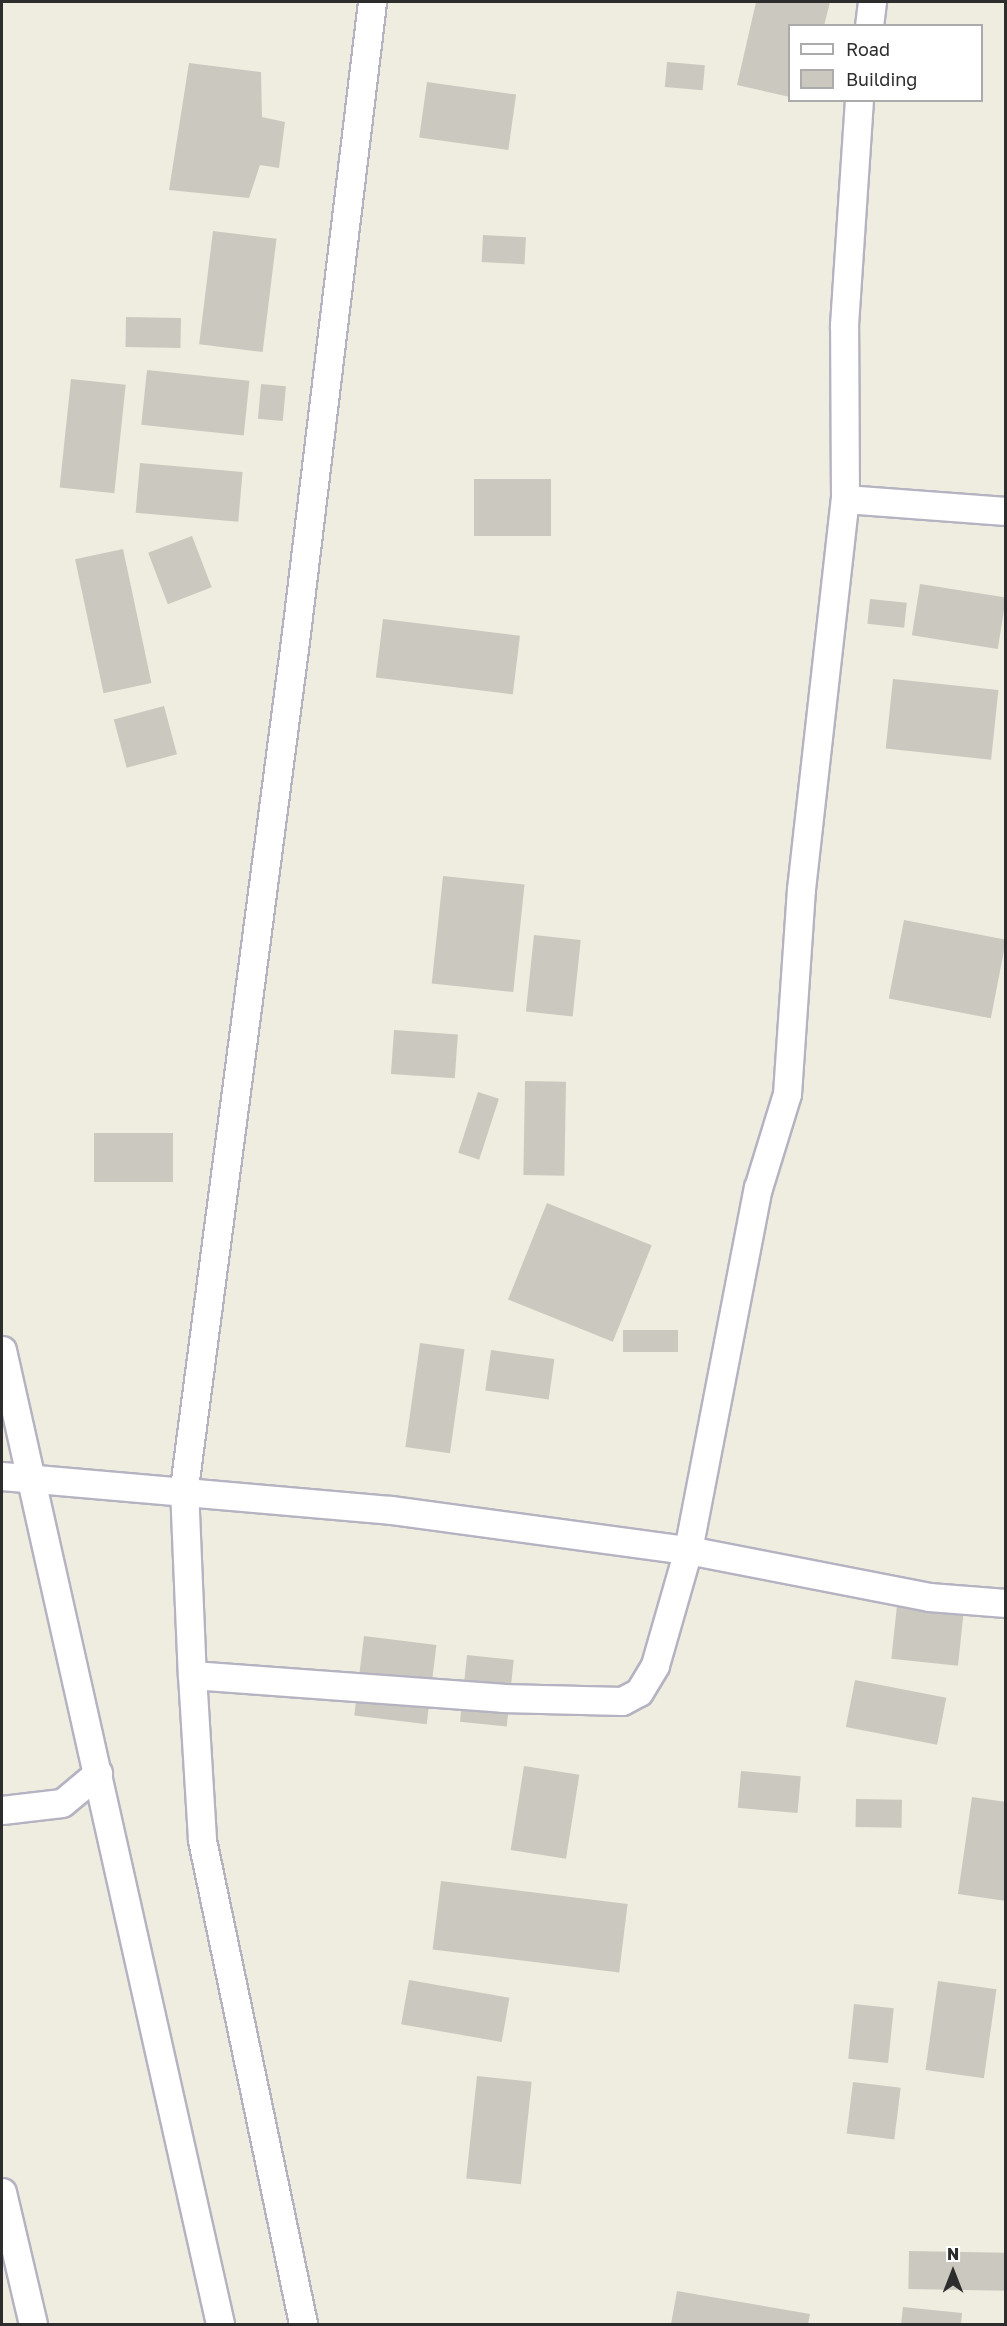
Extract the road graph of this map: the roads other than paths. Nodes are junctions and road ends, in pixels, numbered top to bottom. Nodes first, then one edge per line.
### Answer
1 (372, 2) edge
2 (872, 2) edge
3 (869, 24) edge
4 (859, 102) edge
5 (845, 499) junction
6 (1005, 511) edge
7 (2, 1350) edge
8 (2, 1476) edge
9 (29, 1479) junction
10 (184, 1488) junction
11 (688, 1550) junction
12 (1005, 1603) edge
13 (192, 1675) junction
14 (98, 1773) junction
15 (2, 1810) edge
16 (2, 2192) edge
17 (33, 2325) edge
18 (220, 2325) edge
19 (303, 2325) edge

1 - 10 street
2 - 3 street
4 - 5 street
5 - 6 street
5 - 11 street
7 - 9 street
8 - 9 street
9 - 10 street
9 - 14 street
10 - 11 street
10 - 13 street
11 - 12 street
11 - 13 street
13 - 19 street
14 - 15 street
14 - 18 street
16 - 17 street

